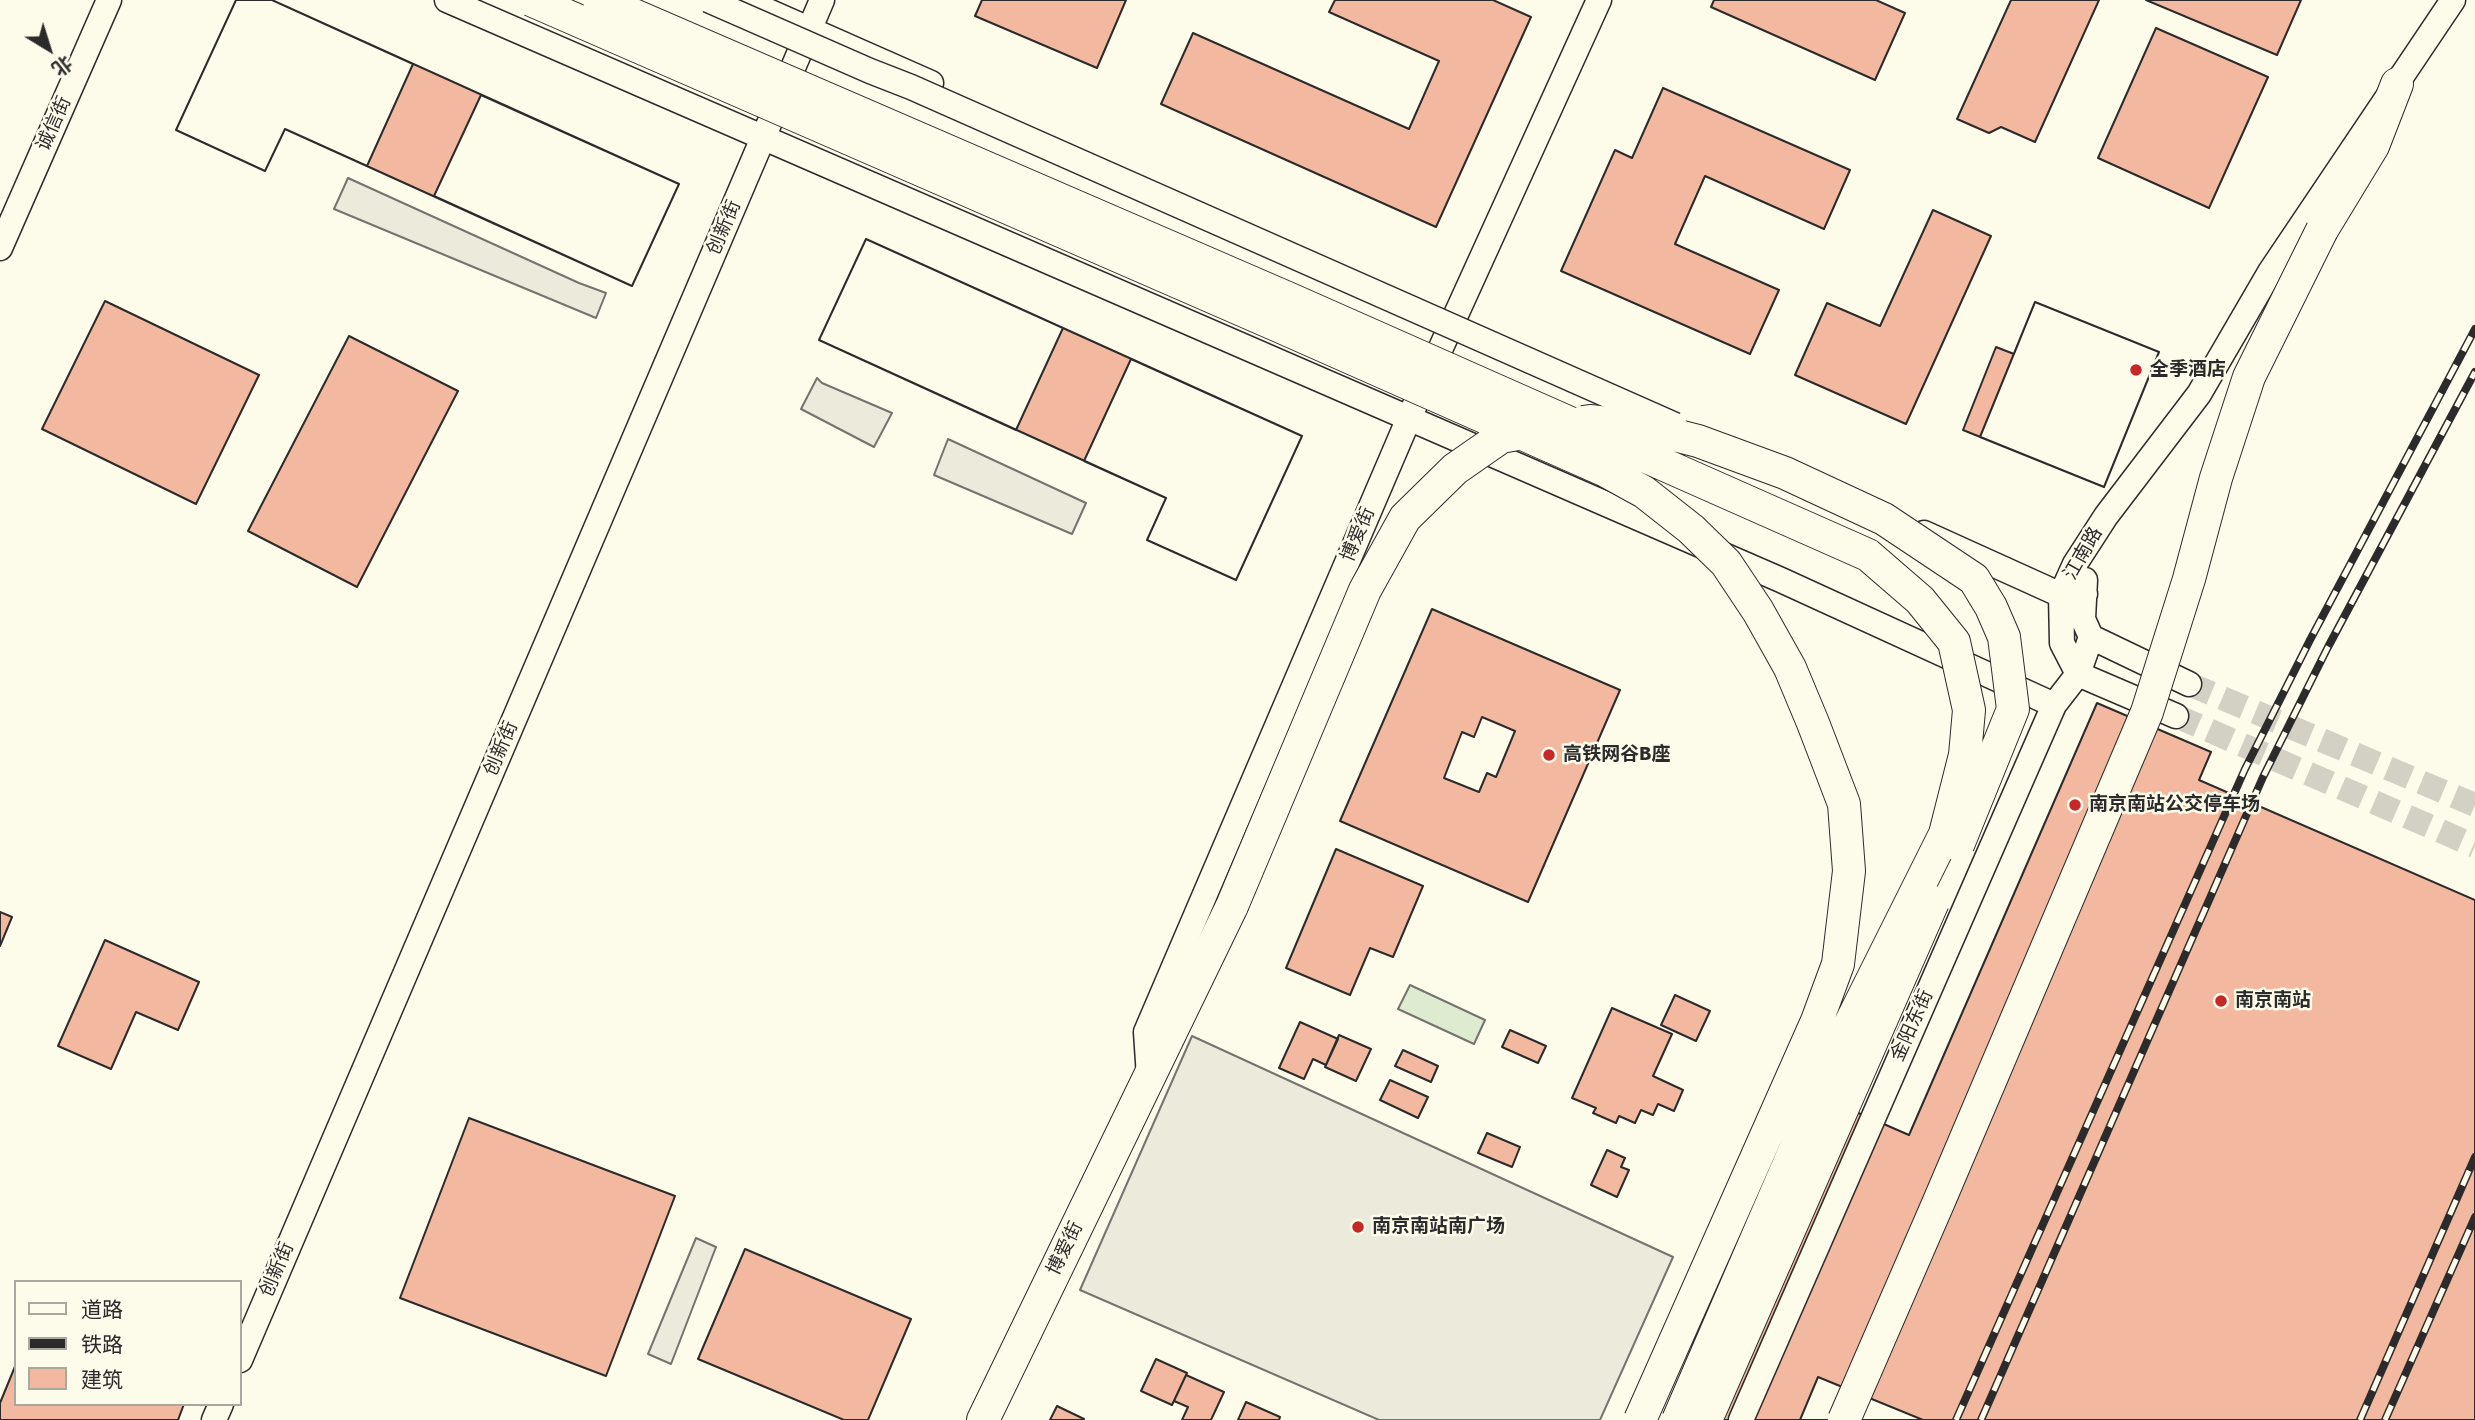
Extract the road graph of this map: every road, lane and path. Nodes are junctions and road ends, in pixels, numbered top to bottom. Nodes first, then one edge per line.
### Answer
1 (109, 0) edge
2 (447, 0) edge
3 (531, 0) edge
4 (599, 0) edge
5 (708, 0) edge
6 (743, 0) edge
7 (822, 0) edge
8 (1599, 0) edge
9 (2453, 0) edge
10 (809, 30) junction
11 (2397, 84) junction
12 (763, 138) junction
13 (0, 248) edge
14 (1454, 320) junction
15 (1409, 418) junction
16 (1785, 473) junction
17 (2073, 595) junction
18 (2091, 637) junction
19 (2078, 674) junction
20 (2189, 684) tunnel mouth
21 (2054, 705) junction
22 (2176, 716) tunnel mouth
23 (1149, 1078) junction
24 (242, 1355) edge
25 (984, 1420) edge
26 (1640, 1420) edge
27 (1678, 1420) edge
28 (1706, 1420) edge
29 (1741, 1420) edge
30 (1843, 1420) edge

1 - 13 street, 诚信街
2 - 12 street
3 - 26 main road, bridge
4 - 27 main road, bridge
5 - 16 street, bridge
6 - 10 street
7 - 10 street, 创新街
8 - 14 street, 博爱街
9 - 11 street, 江南路
10 - 12 street, 创新街
10 - 14 street
11 - 17 street, 江南路
11 - 30 main road, bridge
12 - 15 street
12 - 24 street, 创新街
14 - 15 street, 博爱街
14 - 17 street
15 - 21 street
15 - 23 street, 博爱街
16 - 23 main road, 博爱街, bridge
16 - 28 main road, 博爱街, bridge
17 - 18 street, 江南路
17 - 19 street, 江南路
18 - 19 street, 金阳东街
18 - 20 street
19 - 21 street, 金阳东街
19 - 22 street
21 - 29 street, 金阳东街
23 - 25 main road, 博爱街

